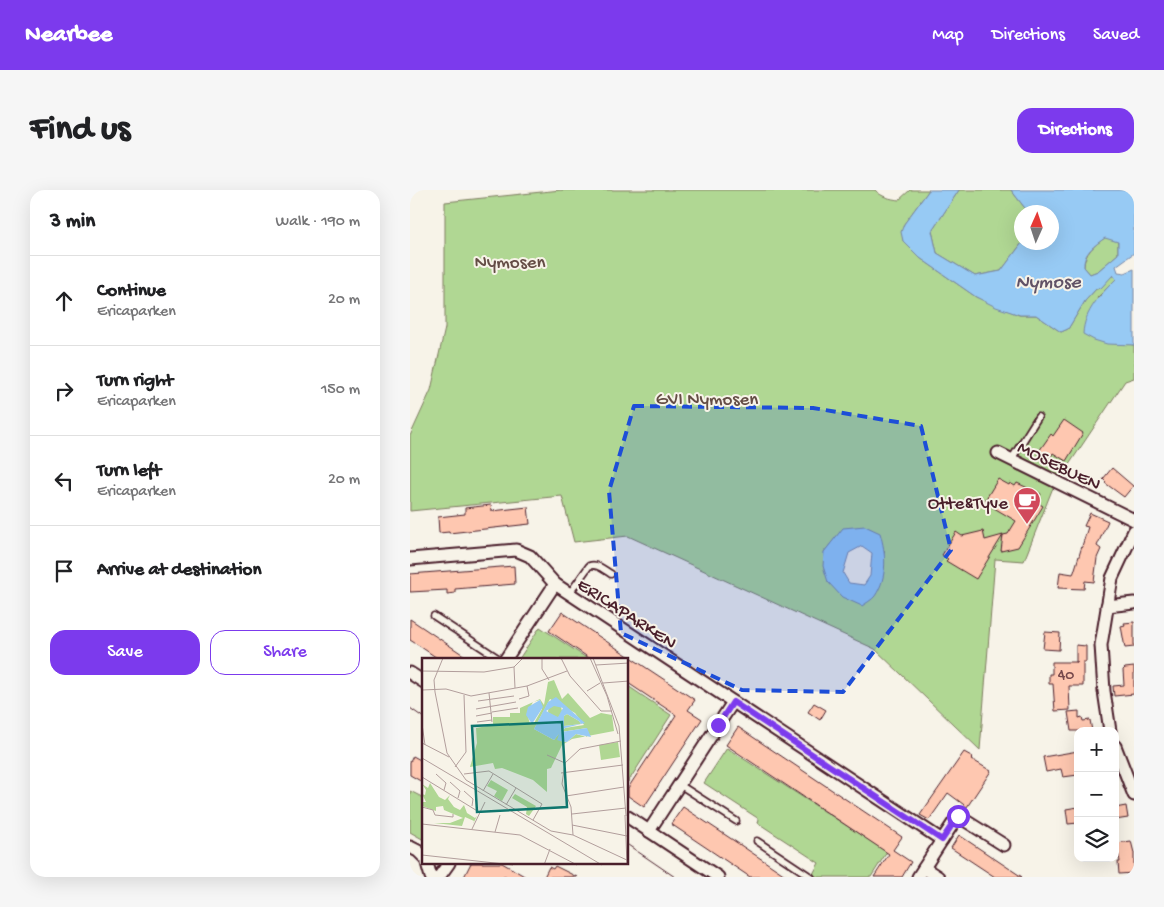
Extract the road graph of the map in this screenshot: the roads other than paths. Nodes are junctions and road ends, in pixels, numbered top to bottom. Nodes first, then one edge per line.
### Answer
1 (1038, 417) dead end
2 (998, 453) dead end
3 (1011, 460) junction
4 (1134, 520) edge
5 (1134, 531) edge
6 (410, 559) edge
7 (611, 574) dead end
8 (555, 584) junction
9 (569, 594) junction
10 (1134, 603) edge
11 (1107, 606) junction
12 (434, 616) dead end
13 (498, 658) edge
14 (506, 658) edge
15 (410, 673) edge
16 (422, 681) edge
17 (733, 702) junction
18 (1109, 727) edge
19 (1119, 756) edge
20 (680, 785) junction
21 (1133, 789) edge
22 (629, 818) edge
23 (736, 821) dead end
24 (649, 831) junction
25 (757, 840) dead end
26 (942, 840) junction
27 (1004, 845) dead end
28 (410, 847) edge
29 (422, 855) edge
30 (427, 864) edge
31 (448, 864) edge
32 (921, 872) edge
33 (431, 877) edge
34 (439, 877) edge
35 (718, 877) edge
36 (810, 877) edge
37 (938, 877) edge

1 - 3 lane
2 - 3 street, MOSEBUEN
3 - 4 street, MOSEBUEN
5 - 11 street
6 - 8 street
7 - 9 lane
8 - 9 street, ERICAPARKEN
8 - 14 street, ERICAPARKEN
9 - 17 street, ERICAPARKEN
10 - 11 street
11 - 18 street
12 - 13 lane
15 - 16 street
17 - 20 street
17 - 26 street, ERICAPARKEN
19 - 21 street
20 - 23 lane
20 - 24 street
22 - 24 street
24 - 35 street
25 - 36 lane
26 - 27 street
26 - 32 street
28 - 29 street
30 - 33 street
31 - 34 street
32 - 37 street

